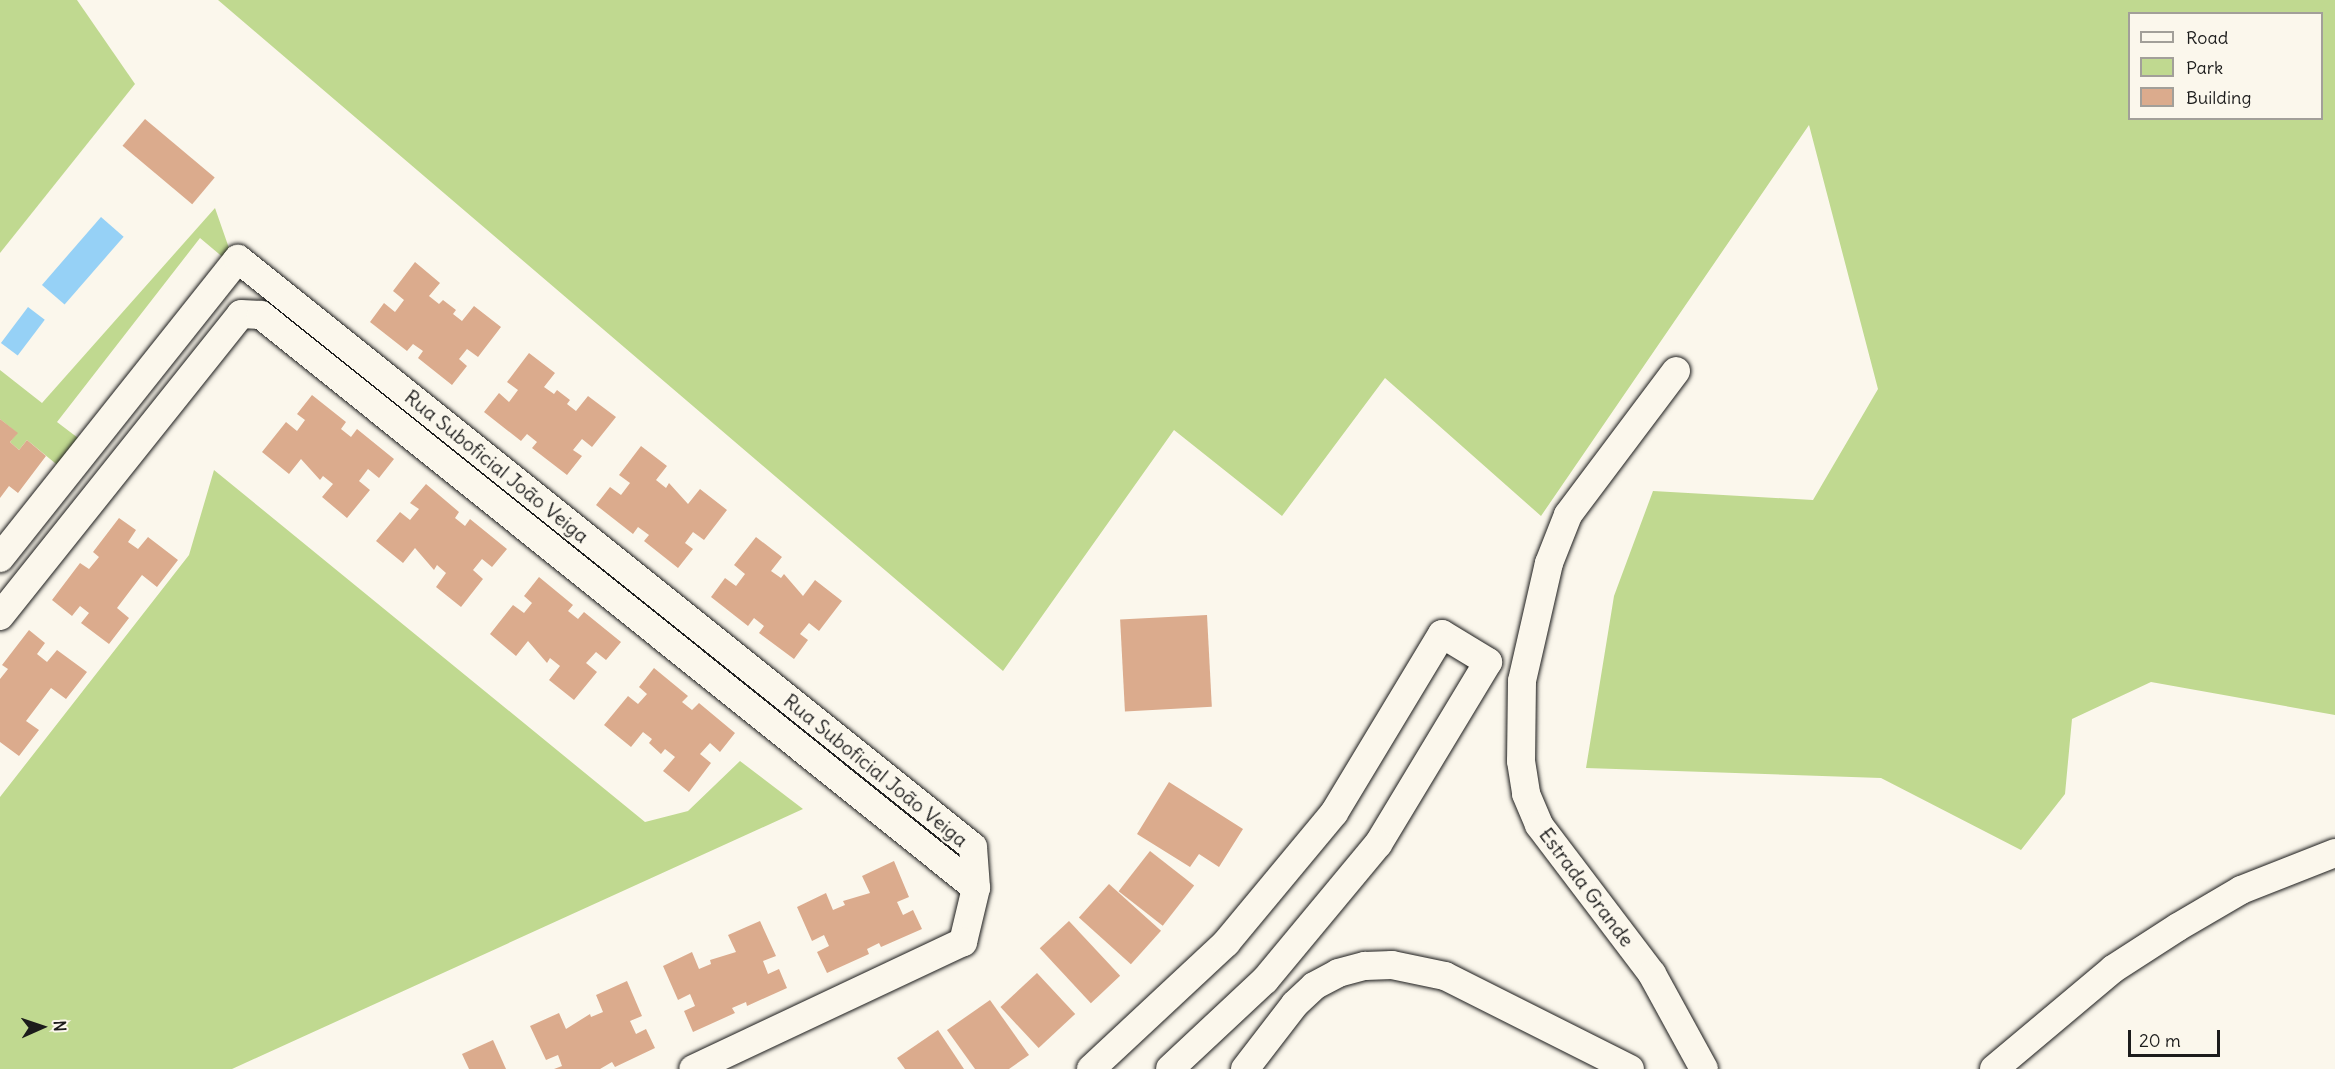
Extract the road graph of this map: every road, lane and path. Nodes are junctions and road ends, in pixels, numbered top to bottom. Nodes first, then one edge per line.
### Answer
1 (1676, 372) dead end
2 (0, 558) edge
3 (0, 616) edge
4 (2335, 853) edge
5 (976, 888) junction
6 (693, 1069) edge
7 (1091, 1069) edge
8 (1170, 1069) edge
9 (1245, 1069) edge
10 (1630, 1069) edge
11 (1704, 1069) edge
12 (1994, 1069) edge

1 - 11 street, Estrada Grande
2 - 5 street, Rua Suboficial João Veiga
3 - 5 street, Rua Suboficial João Veiga
4 - 12 street
5 - 6 street
7 - 8 street
9 - 10 street

